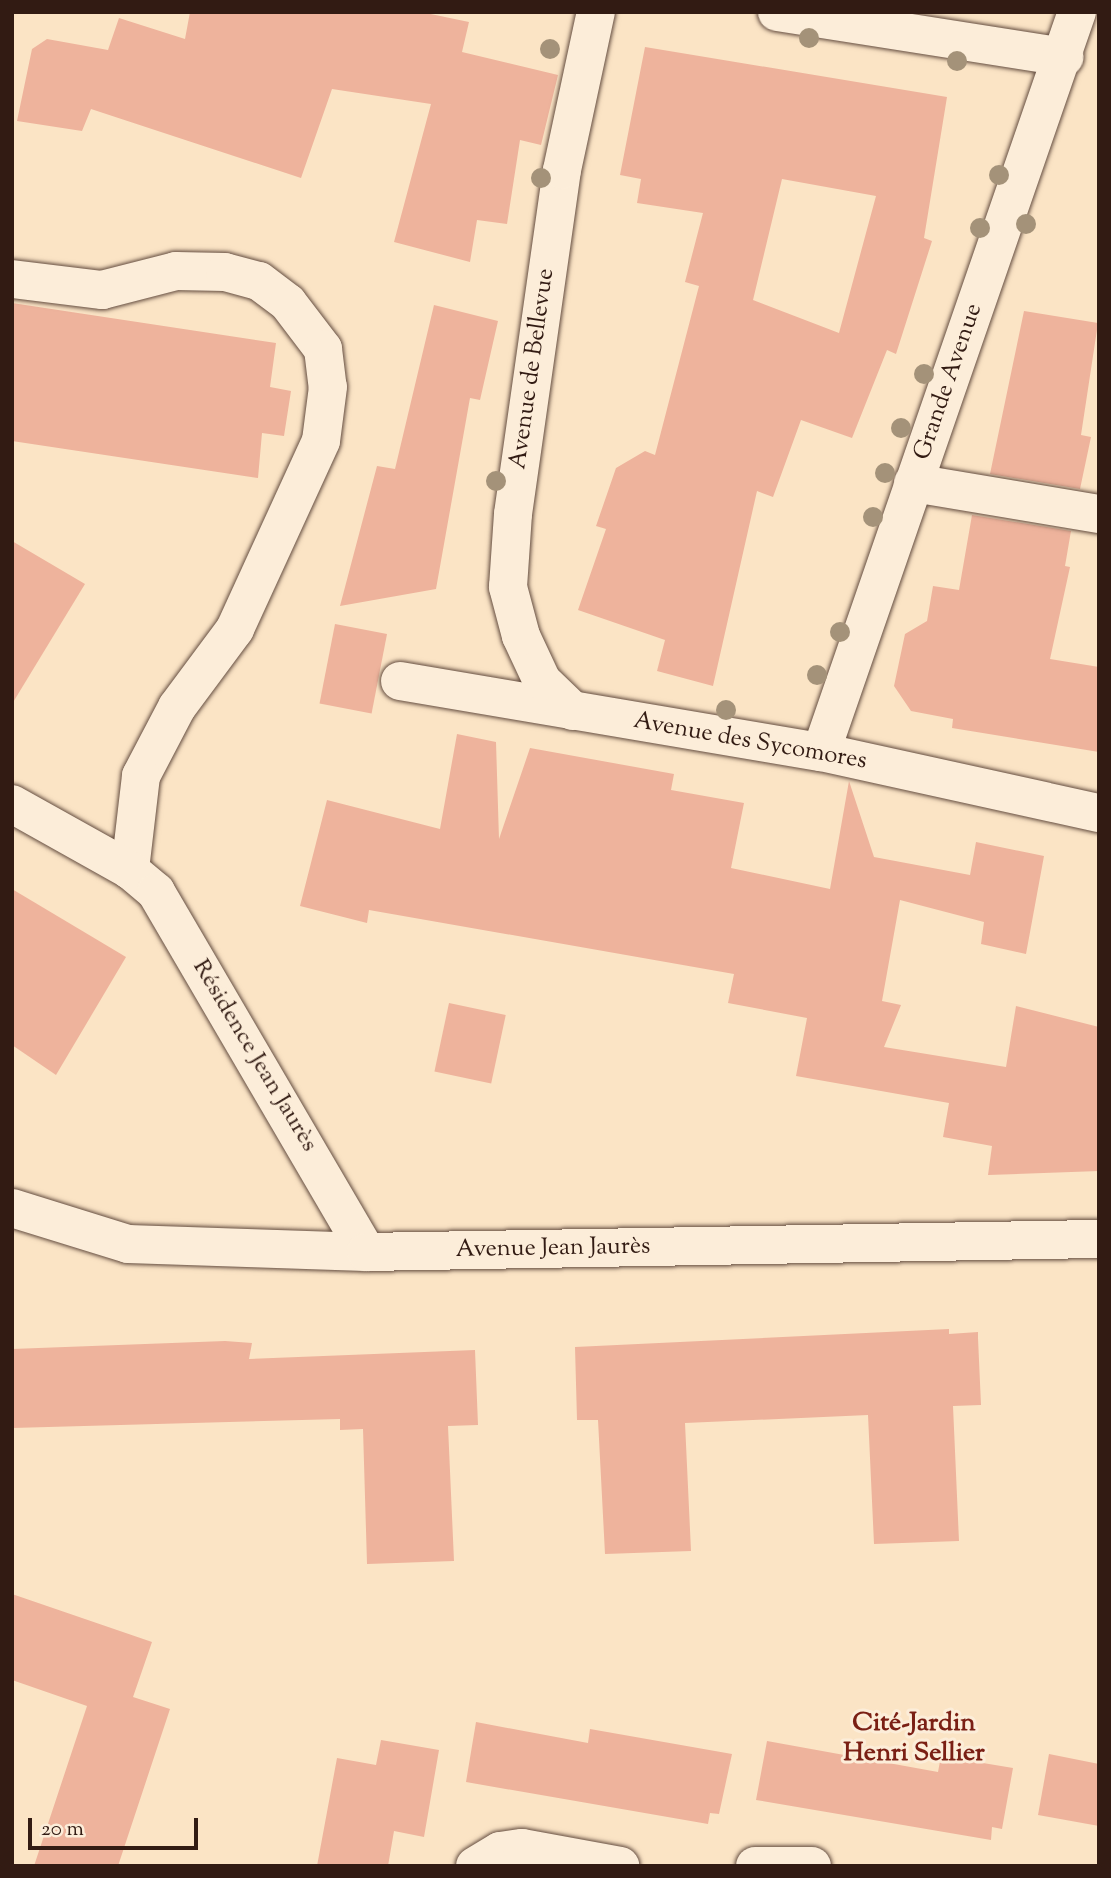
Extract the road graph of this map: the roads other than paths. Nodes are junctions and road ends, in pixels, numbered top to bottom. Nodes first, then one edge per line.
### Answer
1 (596, 12) edge
2 (777, 12) edge
3 (1077, 12) edge
4 (1064, 57) junction
5 (12, 279) edge
6 (913, 483) junction
7 (1099, 514) edge
8 (400, 681) dead end
9 (573, 711) junction
10 (821, 752) junction
11 (12, 804) edge
12 (1099, 813) edge
13 (130, 870) junction
14 (12, 1208) edge
15 (1099, 1239) edge
16 (366, 1252) junction
17 (475, 1866) edge
18 (620, 1866) edge
19 (755, 1866) edge
20 (812, 1866) edge

1 - 9 street, Avenue de Bellevue
2 - 4 street
3 - 4 street, Grande Avenue
4 - 6 street, Grande Avenue
5 - 13 street
6 - 7 street
6 - 10 street, Grande Avenue
8 - 9 street, Avenue des Sycomores
9 - 10 street, Avenue des Sycomores
10 - 12 street, Avenue des Sycomores
11 - 13 street, Résidence Jean Jaurès
13 - 16 street, Résidence Jean Jaurès
14 - 16 street, Avenue Jean Jaurès
15 - 16 street, Avenue Jean Jaurès
17 - 18 street
19 - 20 street

